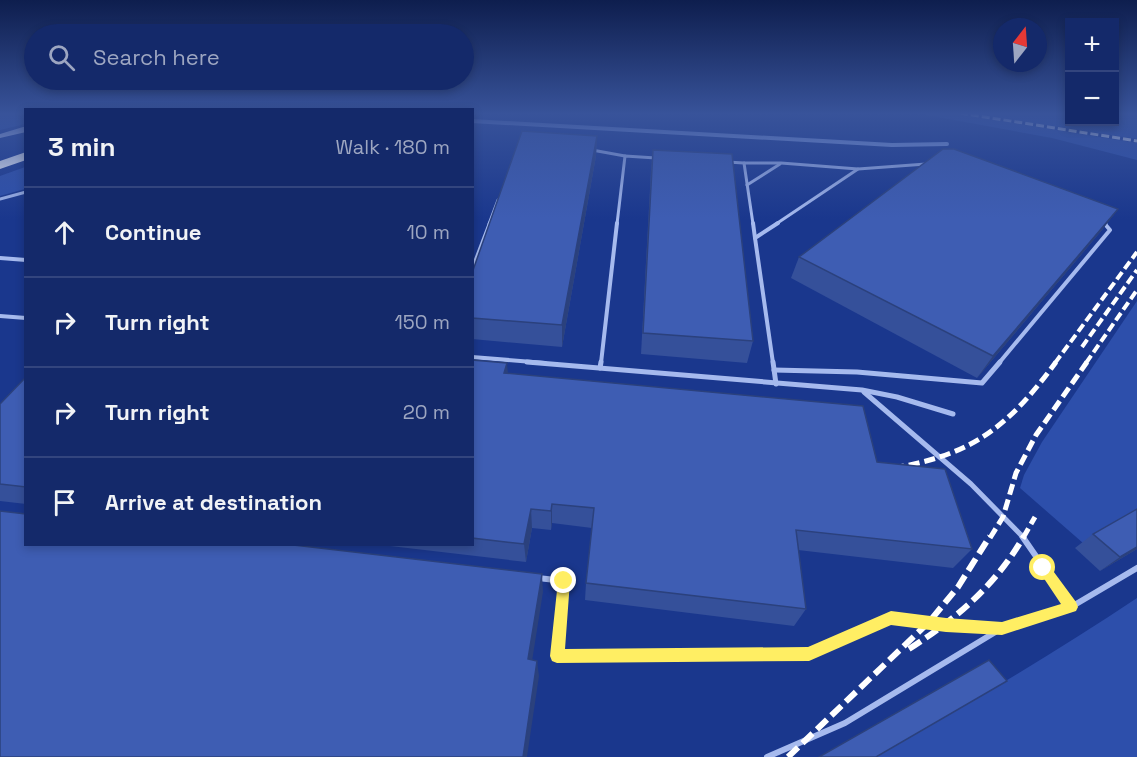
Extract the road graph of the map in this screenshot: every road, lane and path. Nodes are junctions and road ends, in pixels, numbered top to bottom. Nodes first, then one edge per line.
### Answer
1 (19, 148) edge
2 (583, 149) edge
3 (0, 155) edge
4 (625, 156) junction
5 (24, 157) edge
6 (661, 158) edge
7 (721, 162) edge
8 (744, 163) junction
9 (781, 163) junction
10 (937, 164) edge
11 (0, 165) edge
12 (858, 170) junction
13 (747, 185) junction
14 (24, 193) edge
15 (500, 195) edge
16 (0, 199) edge
17 (1098, 219) edge
18 (755, 238) junction
19 (0, 258) edge
20 (24, 260) edge
21 (474, 265) edge
22 (0, 316) edge
23 (24, 318) edge
24 (474, 357) edge
25 (600, 368) junction
26 (774, 370) junction
27 (776, 384) junction
28 (862, 390) junction
29 (953, 414) dead end
30 (1137, 568) edge
31 (528, 577) edge
32 (1071, 607) junction
33 (1002, 628) junction
34 (767, 757) edge

1 - 3 highway
2 - 4 lane
4 - 6 lane
4 - 25 lane
5 - 11 highway
7 - 8 lane
8 - 9 lane
8 - 13 lane
9 - 12 lane
9 - 13 lane
10 - 12 lane
12 - 18 lane
13 - 18 lane
14 - 16 lane
15 - 21 lane
17 - 26 lane
18 - 26 lane
19 - 20 lane
22 - 23 lane
24 - 25 lane
25 - 27 lane
26 - 27 lane
27 - 28 lane
28 - 29 lane
28 - 32 lane
30 - 32 lane
31 - 33 lane
32 - 33 lane
33 - 34 lane

